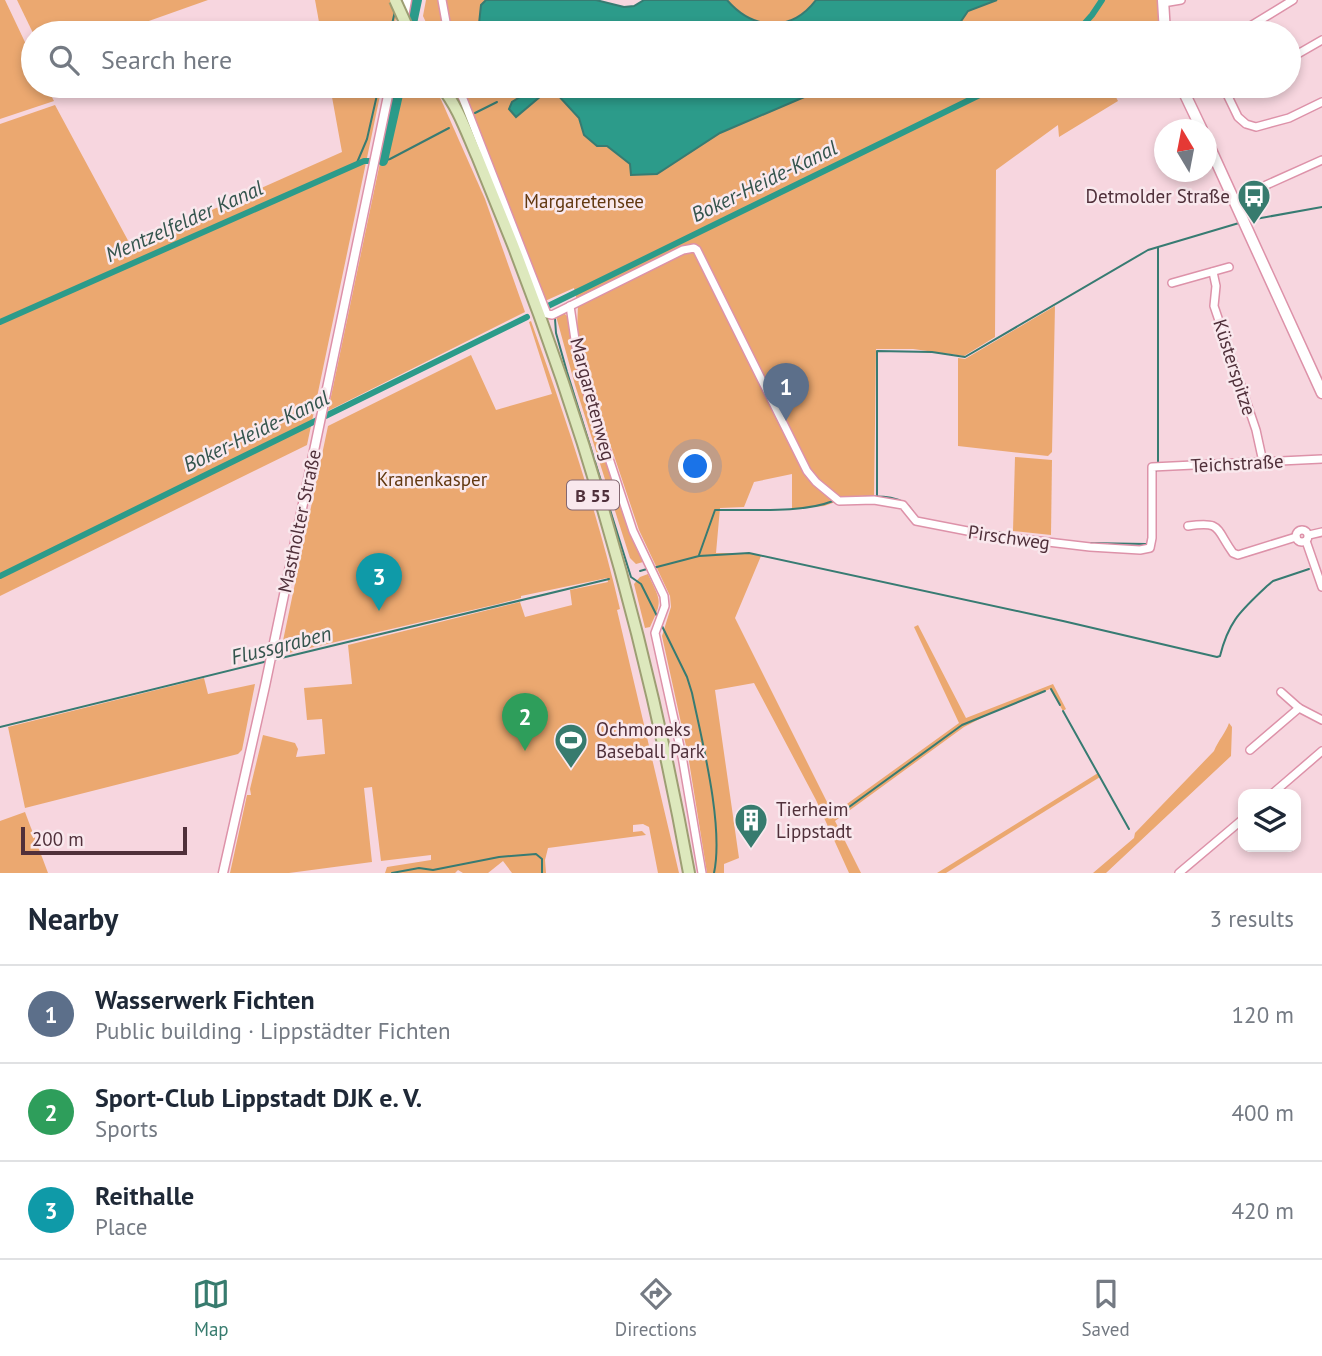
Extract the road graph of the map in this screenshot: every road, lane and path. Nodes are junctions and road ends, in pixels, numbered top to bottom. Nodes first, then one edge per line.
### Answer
1 (393, 0) edge
2 (407, 0) edge
3 (442, 0) edge
4 (1181, 0) edge
5 (1293, 0) edge
6 (1163, 2) edge
7 (403, 21) edge
8 (403, 21) edge
9 (446, 21) edge
10 (1164, 21) edge
11 (1259, 21) edge
12 (1322, 40) edge
13 (1301, 52) edge
14 (387, 98) edge
15 (445, 98) edge
16 (449, 98) edge
17 (463, 98) edge
18 (1187, 98) edge
19 (1229, 98) edge
20 (1322, 102) edge
21 (1197, 119) edge
22 (1322, 160) edge
23 (1217, 162) edge
24 (1235, 199) junction
25 (1229, 267) dead end
26 (1213, 272) junction
27 (1172, 283) dead end
28 (570, 306) junction
29 (1322, 393) edge
30 (1322, 459) edge
31 (1263, 462) junction
32 (1152, 467) joint
33 (1188, 526) dead end
34 (1322, 531) edge
35 (1308, 538) junction
36 (1322, 587) edge
37 (1280, 692) dead end
38 (1299, 708) junction
39 (1322, 720) edge
40 (1250, 750) dead end
41 (1322, 751) edge
42 (1278, 789) edge
43 (1238, 823) edge
44 (223, 873) edge
45 (683, 873) edge
46 (689, 873) edge
47 (702, 873) edge
48 (1179, 873) edge

1 - 7 main road, bridge
2 - 8 street
3 - 9 street
4 - 6 street
5 - 11 street
6 - 10 main road
12 - 13 street
14 - 44 street, Mastholter Straße
15 - 45 main road, B 55
16 - 46 main road, B 55
17 - 28 street
18 - 21 main road
19 - 20 street
22 - 24 street
23 - 24 main road
24 - 29 main road
25 - 26 street
26 - 27 street
26 - 31 street, Küsterspitze
28 - 32 street, Pirschweg
28 - 47 street, Margaretenweg
30 - 31 street, Teichstraße
31 - 32 street, Teichstraße
33 - 35 street
34 - 35 street
35 - 36 street
37 - 38 street
38 - 39 street
38 - 40 street
41 - 42 street
43 - 48 street

